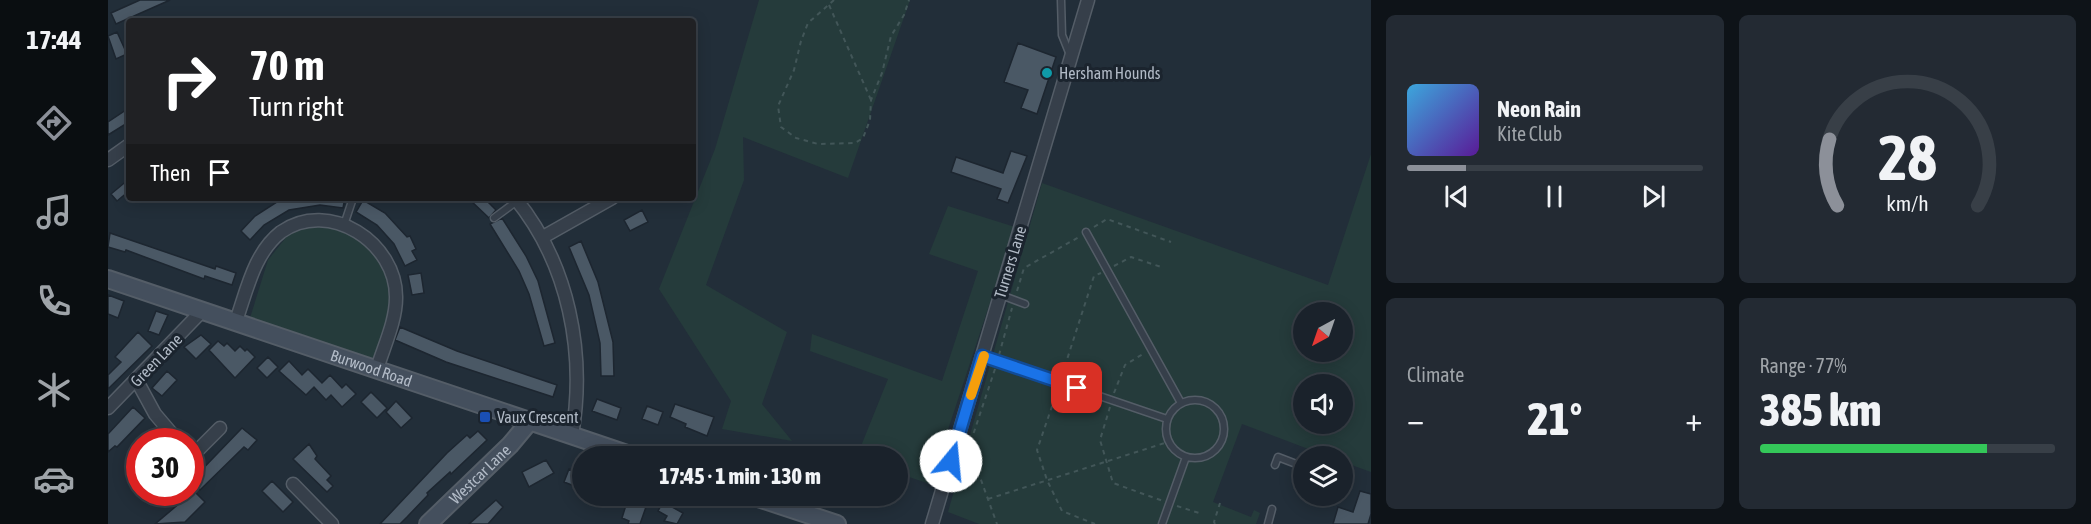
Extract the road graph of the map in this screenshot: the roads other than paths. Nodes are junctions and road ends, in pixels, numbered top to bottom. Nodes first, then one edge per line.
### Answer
1 (1062, 0) edge
2 (1088, 0) edge
3 (1071, 58) junction
4 (126, 146) edge
5 (108, 160) edge
6 (352, 201) edge
7 (514, 201) edge
8 (517, 201) edge
9 (607, 201) edge
10 (494, 218) dead end
11 (344, 225) junction
12 (1086, 232) road end
13 (543, 237) junction
14 (108, 279) edge
15 (1000, 295) junction
16 (1025, 304) dead end
17 (203, 310) junction
18 (236, 321) junction
19 (982, 356) junction
20 (377, 369) junction
21 (137, 381) junction
22 (1181, 403) junction
23 (108, 408) edge
24 (1167, 419) junction
25 (530, 421) junction
26 (167, 428) edge
27 (220, 428) dead end
28 (572, 435) junction
29 (204, 443) edge
30 (604, 446) edge
31 (1186, 457) junction
32 (1293, 462) edge
33 (1275, 465) dead end
34 (293, 484) dead end
35 (778, 506) edge
36 (1272, 509) dead end
37 (815, 520) edge
38 (333, 524) edge
39 (428, 524) edge
40 (837, 524) edge
41 (932, 524) edge
42 (1162, 524) edge
43 (1268, 524) edge

1 - 3 lane
2 - 3 street, Turners Lane
3 - 15 street, Turners Lane
4 - 5 street
6 - 11 lane
7 - 10 lane
8 - 13 street
9 - 13 street
11 - 18 street
11 - 20 street
12 - 22 lane
13 - 28 street
14 - 17 street, Burwood Road
15 - 16 lane
15 - 19 street, Turners Lane
17 - 18 street, Burwood Road
17 - 21 street, Green Lane
18 - 20 street, Burwood Road
19 - 24 lane
19 - 41 street, Turners Lane
20 - 25 street, Burwood Road
21 - 23 street, Green Lane
21 - 26 street
22 - 24 lane
22 - 31 lane
24 - 31 lane
25 - 28 street, Burwood Road
25 - 39 street, Westcar Lane
27 - 29 street
28 - 30 street, Burwood Road
31 - 42 lane
32 - 33 lane
34 - 38 street
35 - 37 street
36 - 43 lane
37 - 40 street

